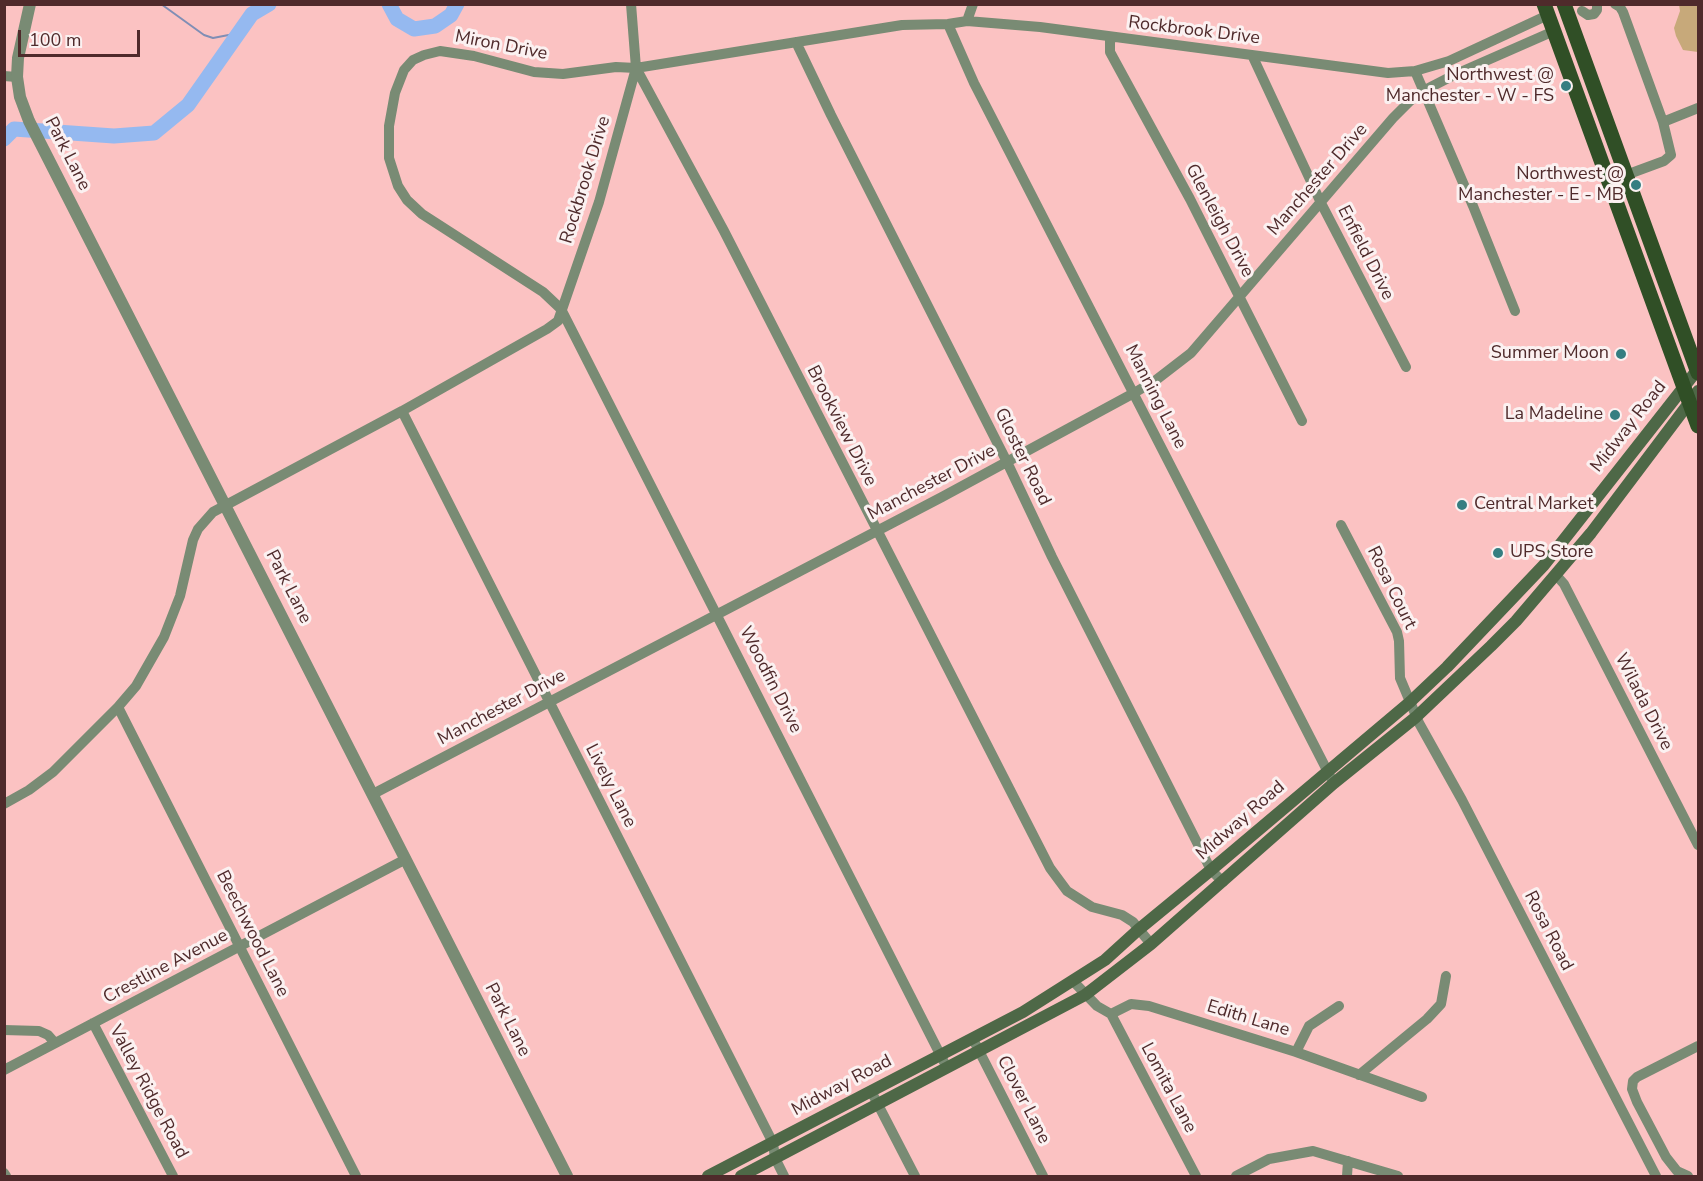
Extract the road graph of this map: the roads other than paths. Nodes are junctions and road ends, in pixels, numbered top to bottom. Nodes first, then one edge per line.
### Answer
1 (30, 4) edge
2 (631, 4) edge
3 (973, 4) edge
4 (1615, 4) edge
5 (1598, 5) edge
6 (1574, 9) edge
7 (1546, 10) edge
8 (967, 21) junction
9 (948, 24) junction
10 (1554, 31) junction
11 (1110, 37) junction
12 (796, 42) junction
13 (1252, 55) junction
14 (636, 68) junction
15 (1415, 71) junction
16 (11, 77) edge
17 (1423, 91) junction
18 (1698, 108) edge
19 (1663, 122) junction
20 (1626, 175) junction
21 (1321, 202) junction
22 (1240, 297) junction
23 (561, 309) junction
24 (1515, 311) dead end
25 (1684, 334) junction
26 (1698, 345) edge
27 (1406, 367) dead end
28 (1698, 371) edge
29 (1134, 393) junction
30 (1691, 393) edge
31 (402, 411) junction
32 (1302, 421) dead end
33 (1698, 426) edge
34 (1007, 462) junction
35 (1601, 492) junction
36 (1615, 503) junction
37 (226, 505) junction
38 (1341, 525) dead end
39 (876, 531) junction
40 (1544, 565) junction
41 (1556, 575) junction
42 (718, 614) junction
43 (549, 701) junction
44 (1410, 702) junction
45 (118, 707) junction
46 (1416, 717) junction
47 (1327, 770) junction
48 (1334, 783) junction
49 (373, 794) junction
50 (4, 804) edge
51 (1698, 845) edge
52 (406, 859) junction
53 (1211, 870) junction
54 (1223, 882) junction
55 (1138, 930) junction
56 (1150, 944) junction
57 (239, 947) junction
58 (1446, 976) dead end
59 (1073, 981) junction
60 (1085, 995) junction
61 (1339, 1006) dead end
62 (1111, 1014) junction
63 (93, 1023) junction
64 (4, 1030) edge
65 (973, 1039) junction
66 (55, 1043) junction
67 (1698, 1046) edge
68 (980, 1051) junction
69 (1296, 1052) junction
70 (941, 1056) junction
71 (947, 1068) junction
72 (4, 1070) edge
73 (1359, 1075) junction
74 (870, 1090) junction
75 (1422, 1097) dead end
76 (878, 1105) junction
77 (773, 1143) junction
78 (775, 1158) junction
79 (1348, 1161) junction
80 (173, 1176) edge
81 (356, 1176) edge
82 (567, 1176) edge
83 (708, 1176) edge
84 (741, 1176) edge
85 (784, 1176) edge
86 (915, 1176) edge
87 (1043, 1176) edge
88 (1196, 1176) edge
89 (1236, 1176) edge
90 (1347, 1176) edge
91 (1398, 1176) edge
92 (1656, 1176) edge
93 (1688, 1176) edge

1 - 16 street, Park Lane
2 - 14 street, Brookview Drive
3 - 8 street
4 - 19 street
5 - 6 street
6 - 7 main road
6 - 10 main road
6 - 20 main road
7 - 10 main road
7 - 15 street, Rockbrook Drive
8 - 9 street, Rockbrook Drive
8 - 11 street, Rockbrook Drive
9 - 12 street, Rockbrook Drive
9 - 29 street, Manning Lane
10 - 17 street
10 - 30 main road
11 - 13 street, Rockbrook Drive
11 - 22 street, Glenleigh Drive
12 - 14 street, Rockbrook Drive
12 - 34 street, Gloster Road
13 - 15 street, Rockbrook Drive
13 - 21 street, Enfield Drive
14 - 23 street, Rockbrook Drive
14 - 23 street, Miron Drive
14 - 39 street, Brookview Drive
15 - 17 street
16 - 37 street, Park Lane
17 - 21 street, Manchester Drive
17 - 24 street
18 - 19 street
19 - 20 street
20 - 25 main road
21 - 22 street, Manchester Drive
21 - 27 street, Enfield Drive
22 - 29 street, Manchester Drive
22 - 32 street, Glenleigh Drive
23 - 31 street, Rockbrook Drive
23 - 42 street, Woodfin Drive
25 - 26 main road
25 - 28 main road
28 - 30 main road, Midway Road
29 - 34 street, Manchester Drive
29 - 47 street, Manning Lane
30 - 33 main road
30 - 35 main road, Midway Road
30 - 36 main road, Midway Road
31 - 37 street, Rockbrook Drive
31 - 43 street, Lively Lane
34 - 39 street, Manchester Drive
34 - 53 street, Gloster Road
35 - 36 main road
35 - 40 main road, Midway Road
36 - 41 main road, Midway Road
37 - 45 street, Rockbrook Drive
37 - 49 street, Park Lane
38 - 44 street, Rosa Court
39 - 42 street, Manchester Drive
39 - 55 street, Brookview Drive
40 - 41 main road
40 - 44 main road, Midway Road
41 - 46 main road, Midway Road
41 - 51 street, Wilada Drive
42 - 43 street, Manchester Drive
42 - 70 street, Woodfin Drive
43 - 49 street, Manchester Drive
43 - 77 street, Lively Lane
44 - 46 street, Rosa Road
44 - 47 main road, Midway Road
45 - 50 street, Rockbrook Drive
45 - 57 street, Beechwood Lane
46 - 48 main road, Midway Road
46 - 92 street, Rosa Road
47 - 48 street, Manning Lane
47 - 53 main road, Midway Road
48 - 54 main road, Midway Road
49 - 52 street, Park Lane
52 - 57 street, Crestline Avenue
52 - 82 street, Park Lane
53 - 54 street, Gloster Road
53 - 55 main road, Midway Road
54 - 56 main road, Midway Road
55 - 56 street, Brookview Drive
55 - 59 main road, Midway Road
56 - 60 main road, Midway Road
57 - 63 street, Crestline Avenue
57 - 81 street, Beechwood Lane
58 - 73 street
59 - 60 street
59 - 65 main road, Midway Road
60 - 62 street
60 - 68 main road, Midway Road
61 - 69 street
62 - 69 street, Edith Lane
62 - 88 street, Lomita Lane
63 - 66 street, Crestline Avenue
63 - 80 street, Valley Ridge Road
64 - 66 street
65 - 68 street, Clover Lane
65 - 70 main road, Midway Road
66 - 72 street, Crestline Avenue
67 - 93 street
68 - 71 main road, Midway Road
68 - 87 street, Clover Lane
69 - 73 street, Edith Lane
70 - 71 street, Woodfin Drive
70 - 74 main road, Midway Road
71 - 76 main road, Midway Road
73 - 75 street, Edith Lane
74 - 76 street
74 - 77 main road, Midway Road
76 - 78 main road, Midway Road
76 - 86 street
77 - 78 street, Lively Lane
77 - 83 main road, Midway Road
78 - 84 main road, Midway Road
78 - 85 street, Lively Lane
79 - 89 street
79 - 90 street
79 - 91 street

